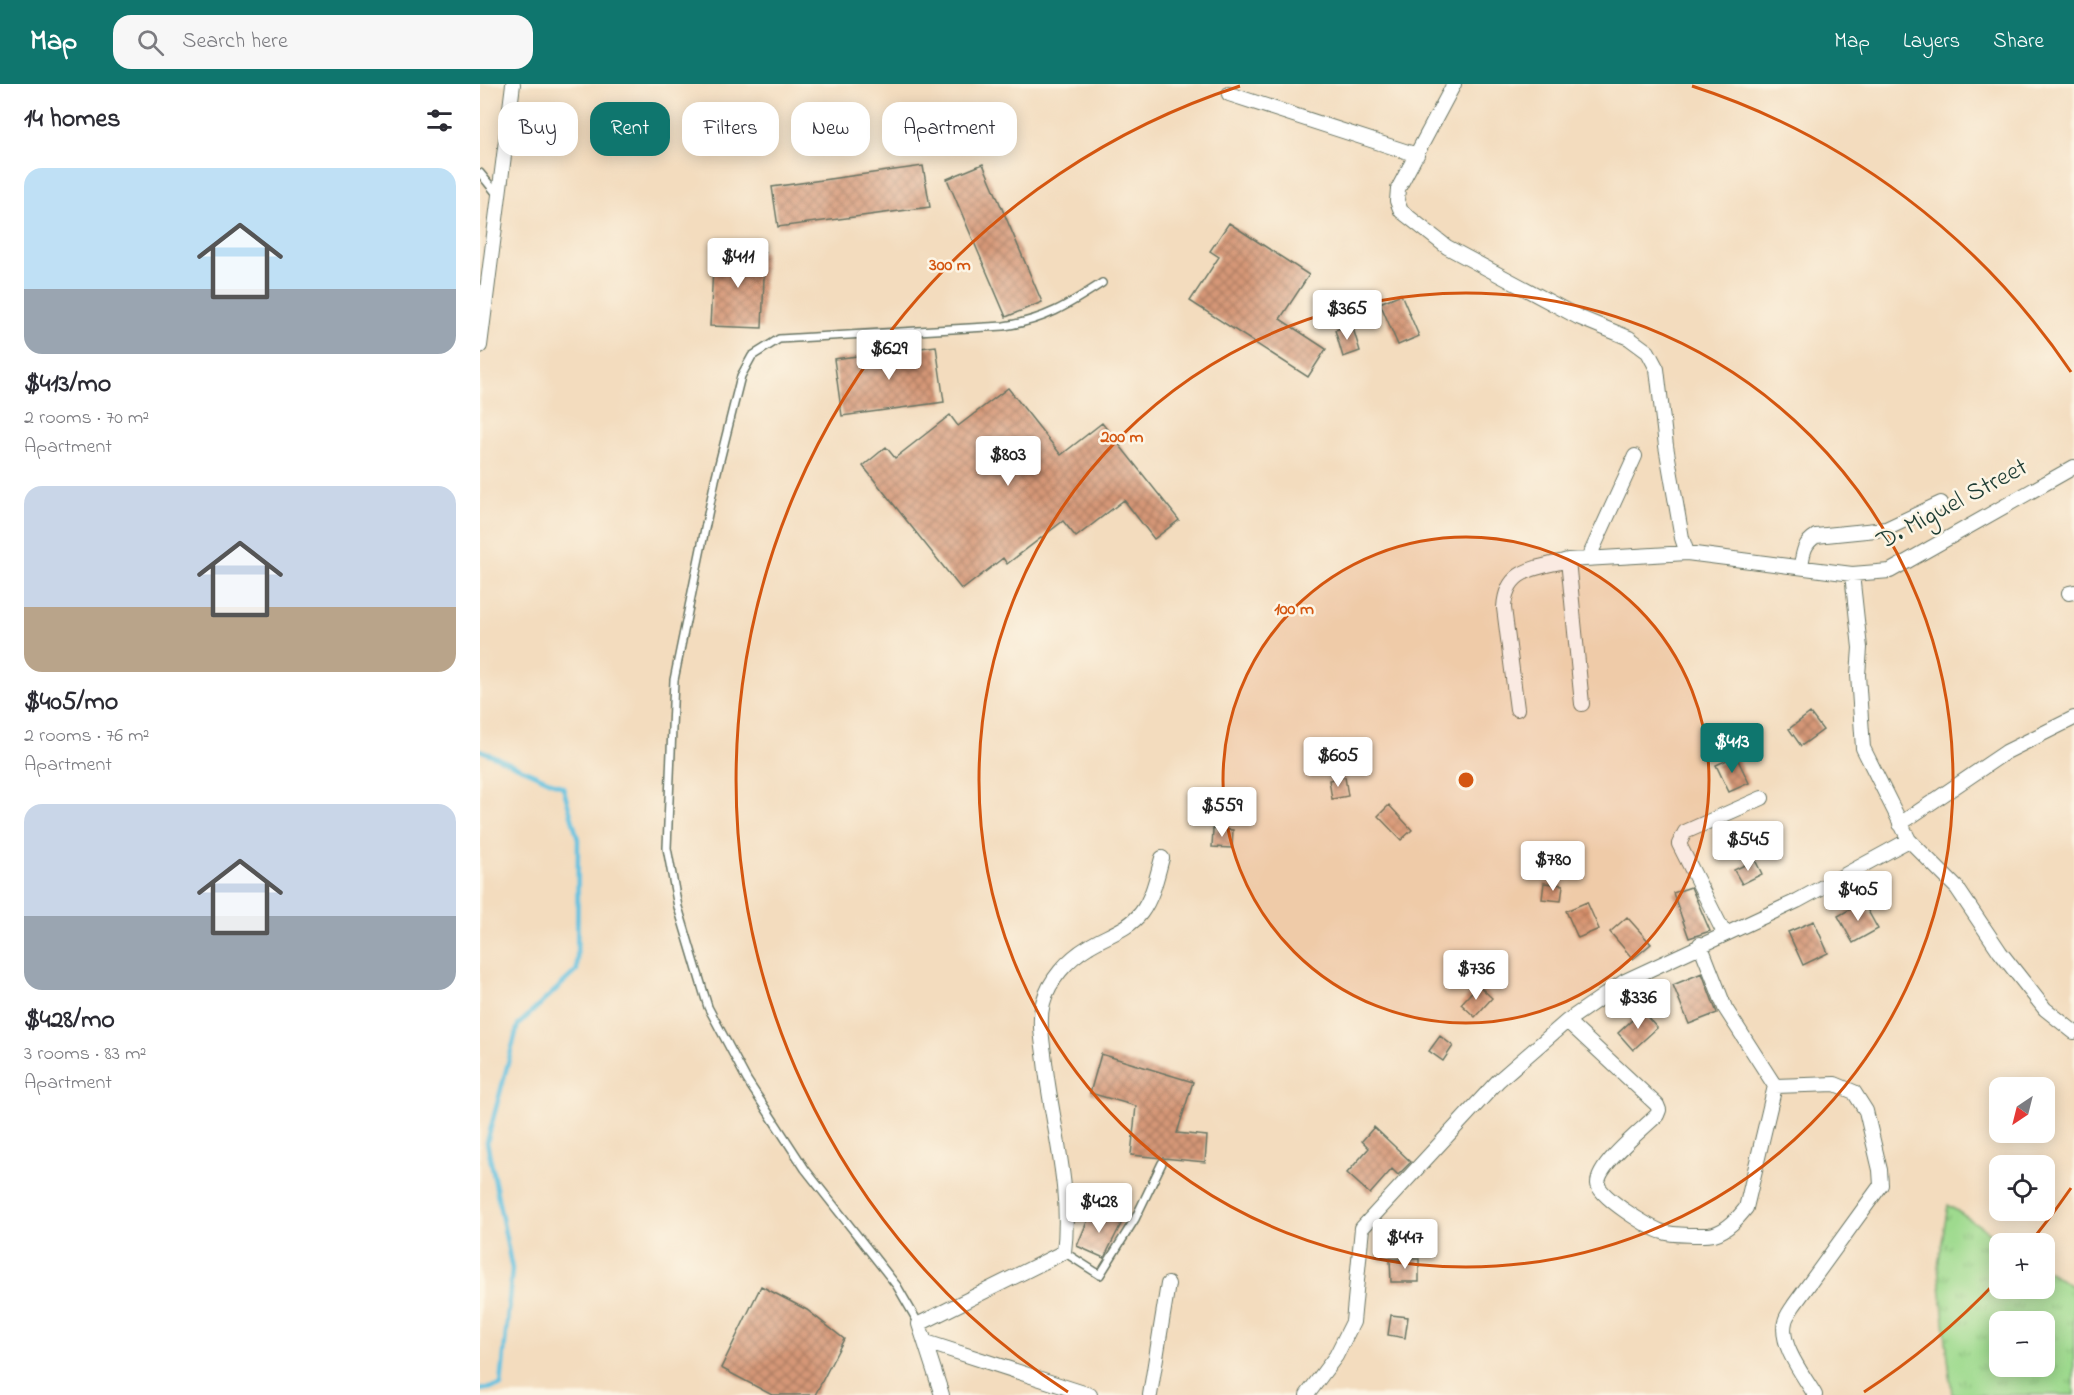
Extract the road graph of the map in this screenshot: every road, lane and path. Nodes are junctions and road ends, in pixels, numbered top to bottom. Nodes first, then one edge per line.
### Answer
1 (513, 84) edge
2 (1454, 84) edge
3 (1229, 94) dead end
4 (1417, 154) junction
5 (480, 173) edge
6 (500, 197) junction
7 (1102, 283) dead end
8 (480, 346) edge
9 (1635, 456) dead end
10 (2074, 467) edge
11 (1941, 503) dead end
12 (1688, 553) junction
13 (1589, 557) junction
14 (1568, 560) junction
15 (1801, 566) junction
16 (1852, 574) junction
17 (1582, 705) dead end
18 (1517, 709) dead end
19 (2074, 718) edge
20 (1762, 798) dead end
21 (1900, 824) junction
22 (1909, 840) junction
23 (1162, 858) dead end
24 (1724, 933) junction
25 (1700, 944) junction
26 (1567, 1021) junction
27 (2074, 1032) edge
28 (1775, 1086) junction
29 (1162, 1163) dead end
30 (1064, 1252) junction
31 (1168, 1284) dead end
32 (920, 1324) junction
33 (926, 1342) junction
34 (942, 1395) edge
35 (1090, 1395) edge
36 (1150, 1395) edge
37 (1307, 1395) edge
38 (1815, 1395) edge

1 - 6 street
2 - 4 street
3 - 4 street
4 - 12 street
5 - 6 lane
6 - 8 street
7 - 32 lane
9 - 13 street
10 - 16 street, D. Miguel Street
11 - 15 street
12 - 13 street, D. Miguel Street
12 - 15 street, D. Miguel Street
13 - 14 street, D. Miguel Street
14 - 17 street
14 - 18 street, D. Miguel Street
15 - 16 street, D. Miguel Street
16 - 21 street
19 - 21 street
20 - 24 street
21 - 22 street
22 - 24 street
22 - 27 street
23 - 30 street
24 - 25 street
25 - 26 street
25 - 28 street
26 - 28 street
26 - 37 street
28 - 38 street
29 - 30 lane
30 - 32 street
31 - 36 street
32 - 33 street
33 - 34 street
33 - 35 street

